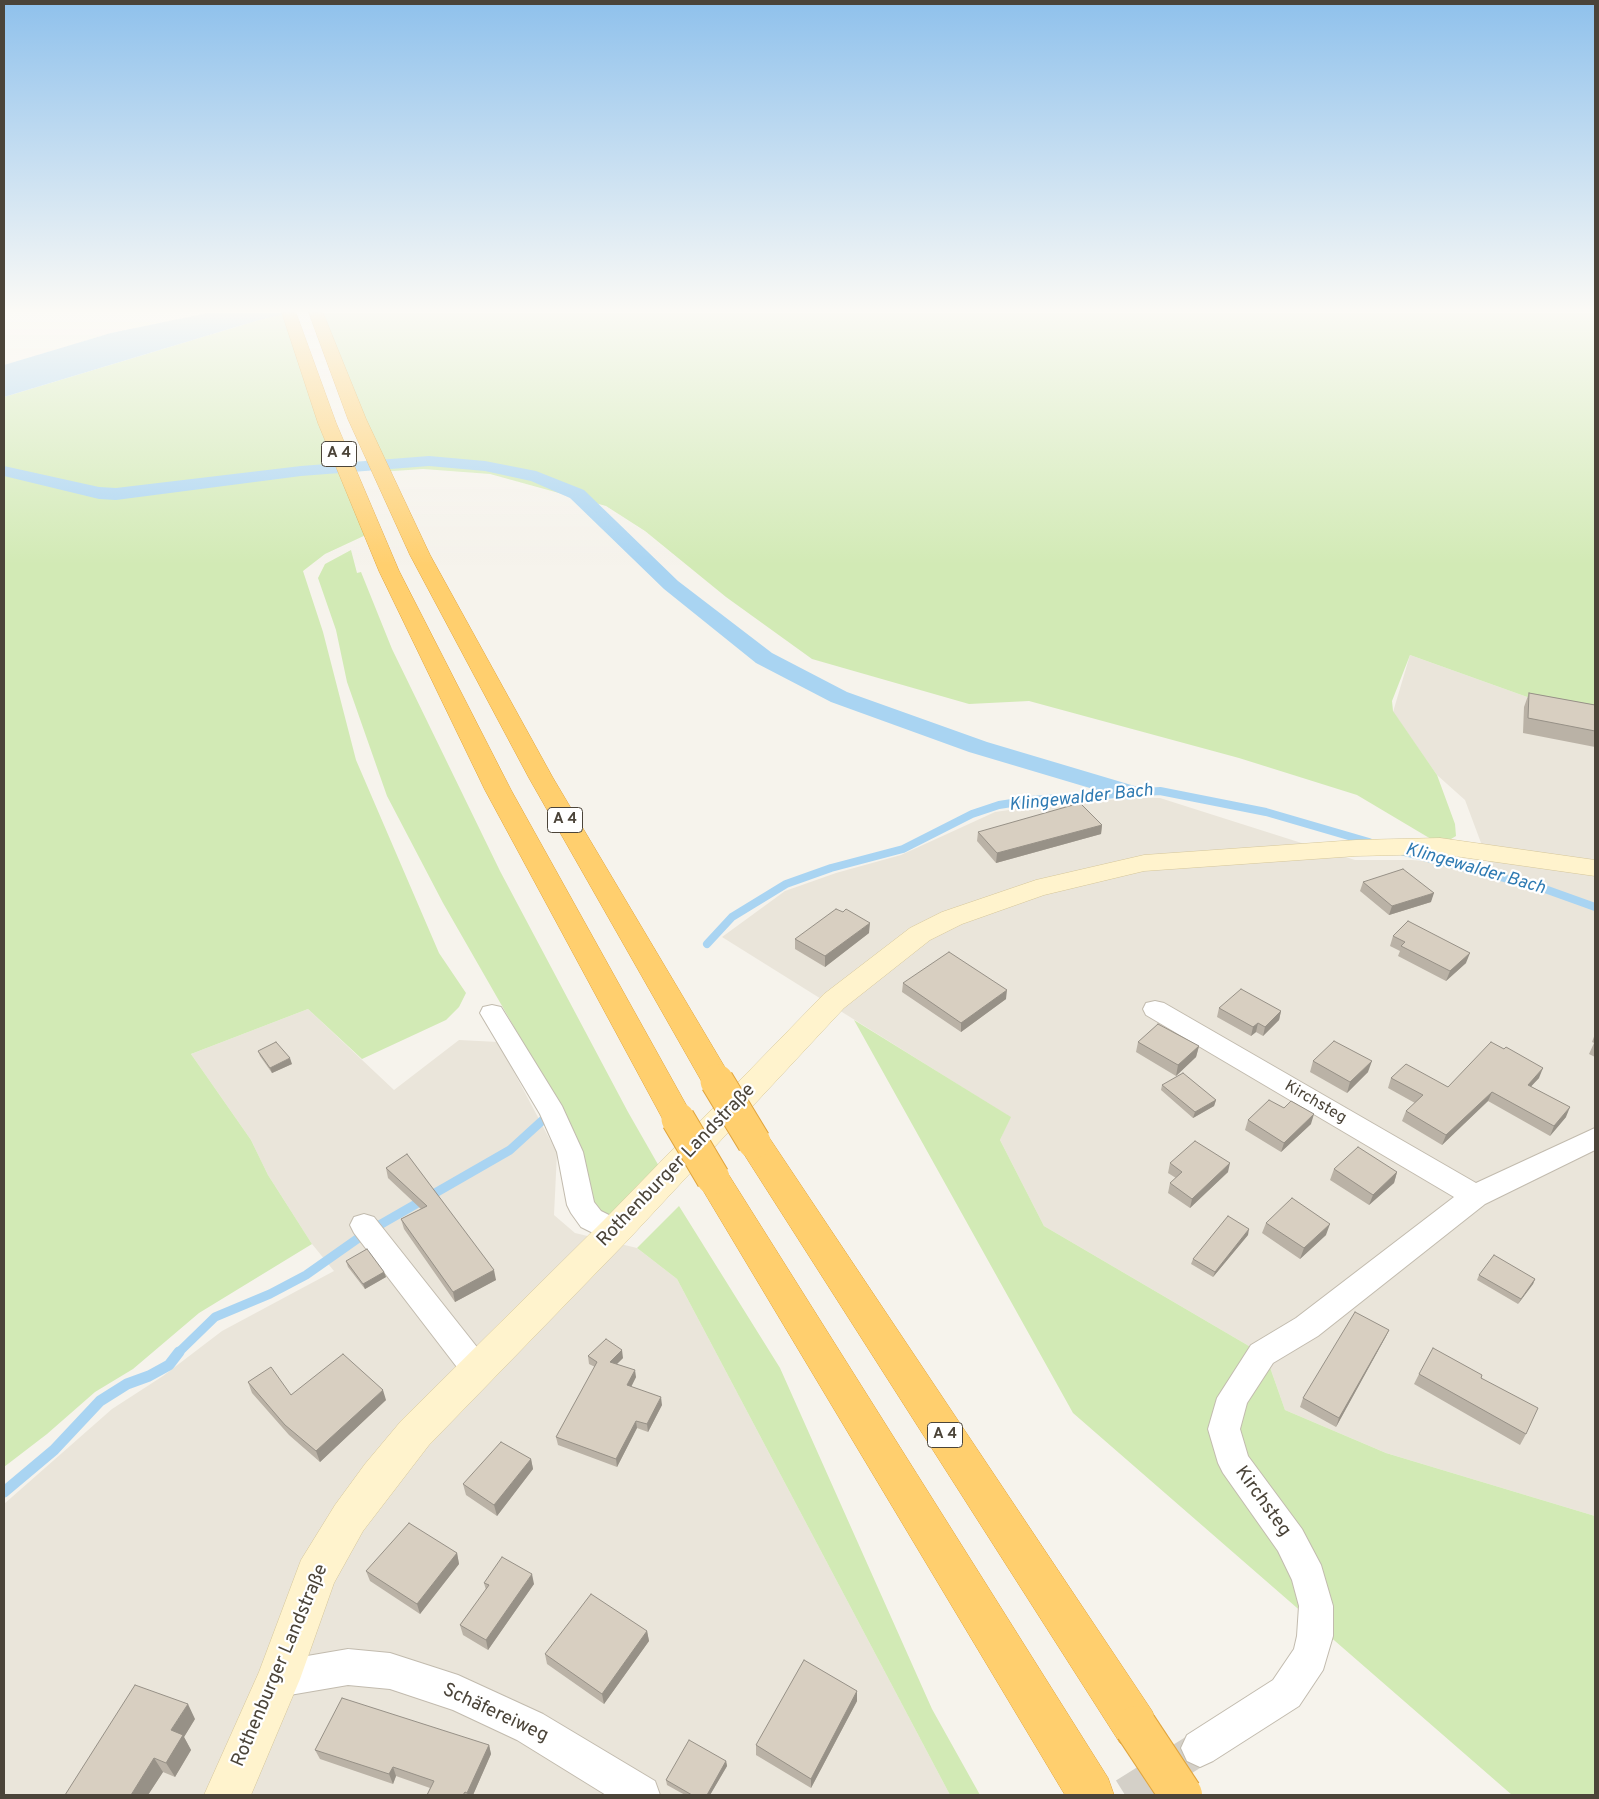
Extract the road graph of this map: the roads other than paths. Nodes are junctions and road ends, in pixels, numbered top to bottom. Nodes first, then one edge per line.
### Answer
1 (318, 397) edge
2 (348, 397) edge
3 (1595, 868) edge
4 (1154, 1009) dead end
5 (492, 1013) dead end
6 (1595, 1138) edge
7 (1475, 1196) junction
8 (364, 1225) dead end
9 (615, 1232) junction
10 (477, 1370) junction
11 (278, 1679) junction
12 (1200, 1748) tunnel mouth
13 (1082, 1780) edge
14 (227, 1795) edge
15 (641, 1795) edge
16 (1181, 1795) edge

1 - 13 highway, A 4, bridge
2 - 16 highway, A 4, bridge
3 - 9 street, Rothenburger Landstraße
4 - 7 street, Kirchsteg
5 - 9 street
6 - 7 street, Kirchsteg
7 - 12 street, Kirchsteg
8 - 10 street
9 - 10 street, Rothenburger Landstraße
10 - 11 street, Rothenburger Landstraße
11 - 14 street, Rothenburger Landstraße
11 - 15 street, Schäfereiweg

